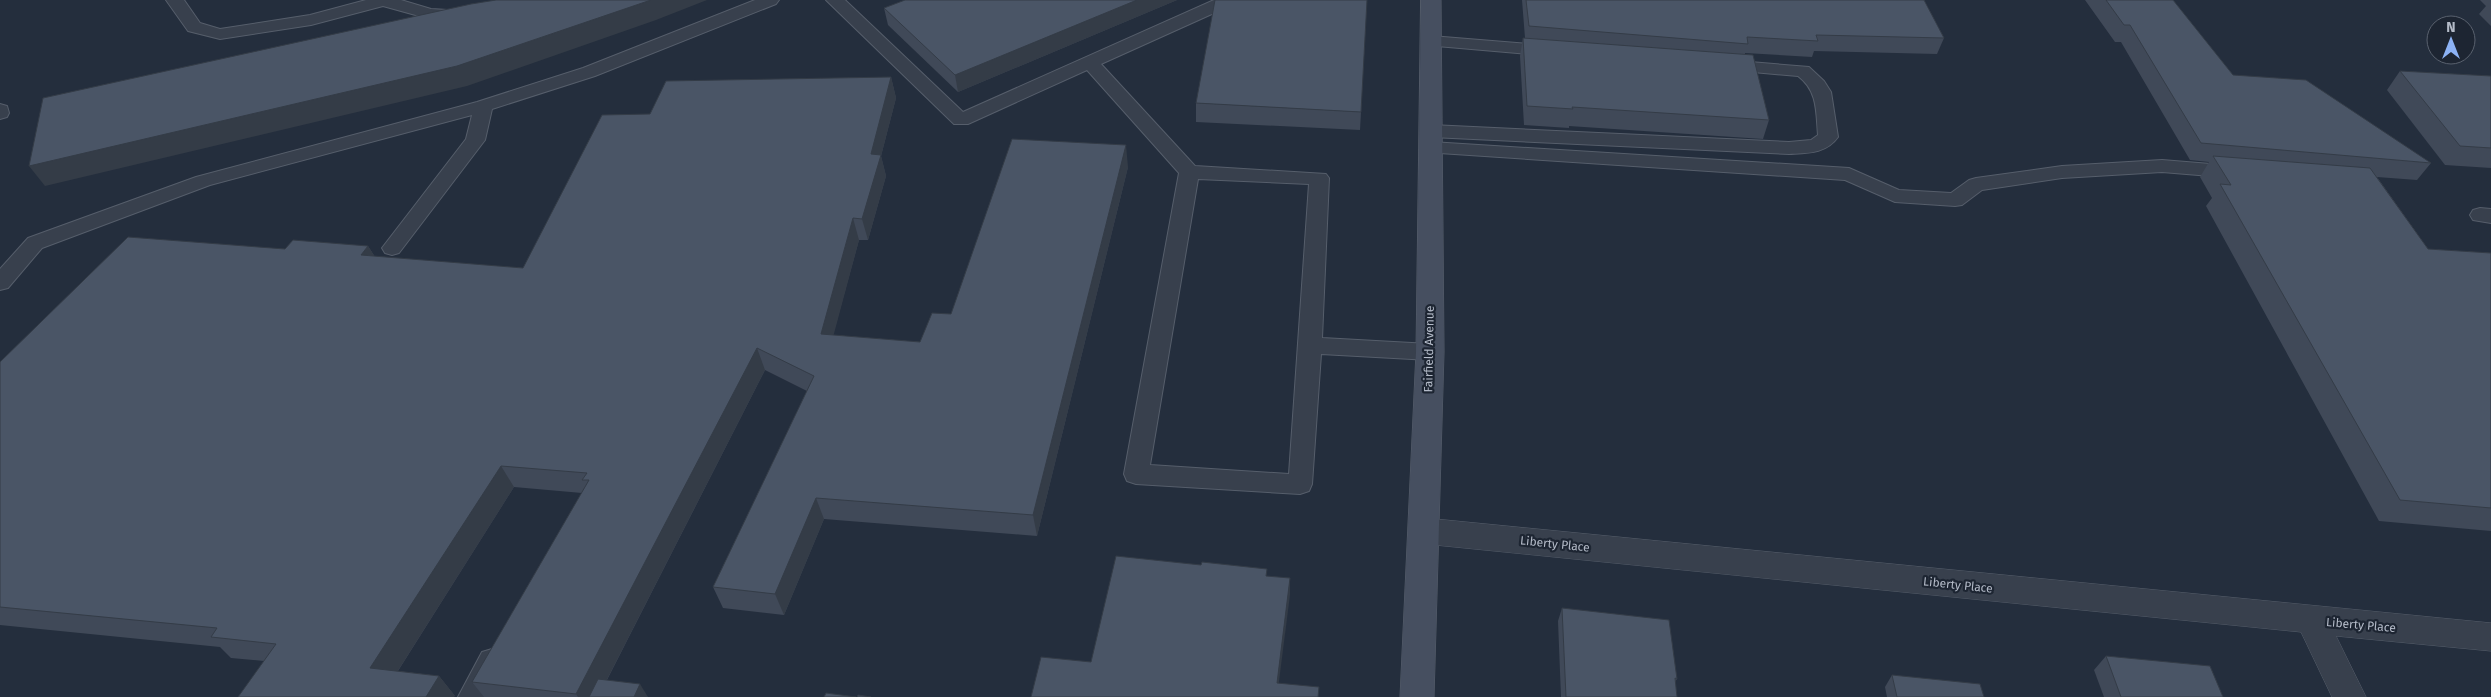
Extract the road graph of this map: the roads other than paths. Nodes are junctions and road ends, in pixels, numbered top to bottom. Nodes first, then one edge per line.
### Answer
1 (176, 0) edge
2 (770, 0) edge
3 (835, 0) edge
4 (1228, 0) edge
5 (1431, 0) edge
6 (385, 1) edge
7 (476, 17) edge
8 (1431, 41) junction
9 (1568, 52) edge
10 (1089, 62) junction
11 (1705, 63) edge
12 (484, 106) junction
13 (1431, 139) junction
14 (1189, 172) junction
15 (2250, 173) edge
16 (392, 248) dead end
17 (0, 283) edge
18 (1310, 345) junction
19 (1430, 352) junction
20 (1424, 531) junction
21 (2312, 621) junction
22 (505, 637) edge
23 (2491, 637) edge
24 (472, 697) edge
25 (1417, 697) edge
26 (2348, 697) edge

1 - 6 lane
2 - 12 lane
3 - 10 lane
4 - 10 lane
5 - 8 street, Fairfield Avenue
6 - 7 lane
8 - 9 lane
8 - 13 street, Fairfield Avenue
10 - 14 lane
11 - 13 lane
12 - 16 lane
12 - 17 lane
13 - 15 lane
13 - 19 street, Fairfield Avenue
14 - 18 lane
14 - 18 lane
18 - 19 lane
19 - 20 street, Fairfield Avenue
20 - 21 street, Liberty Place
20 - 25 street, Fairfield Avenue
21 - 23 street, Liberty Place
21 - 26 street
22 - 24 lane

